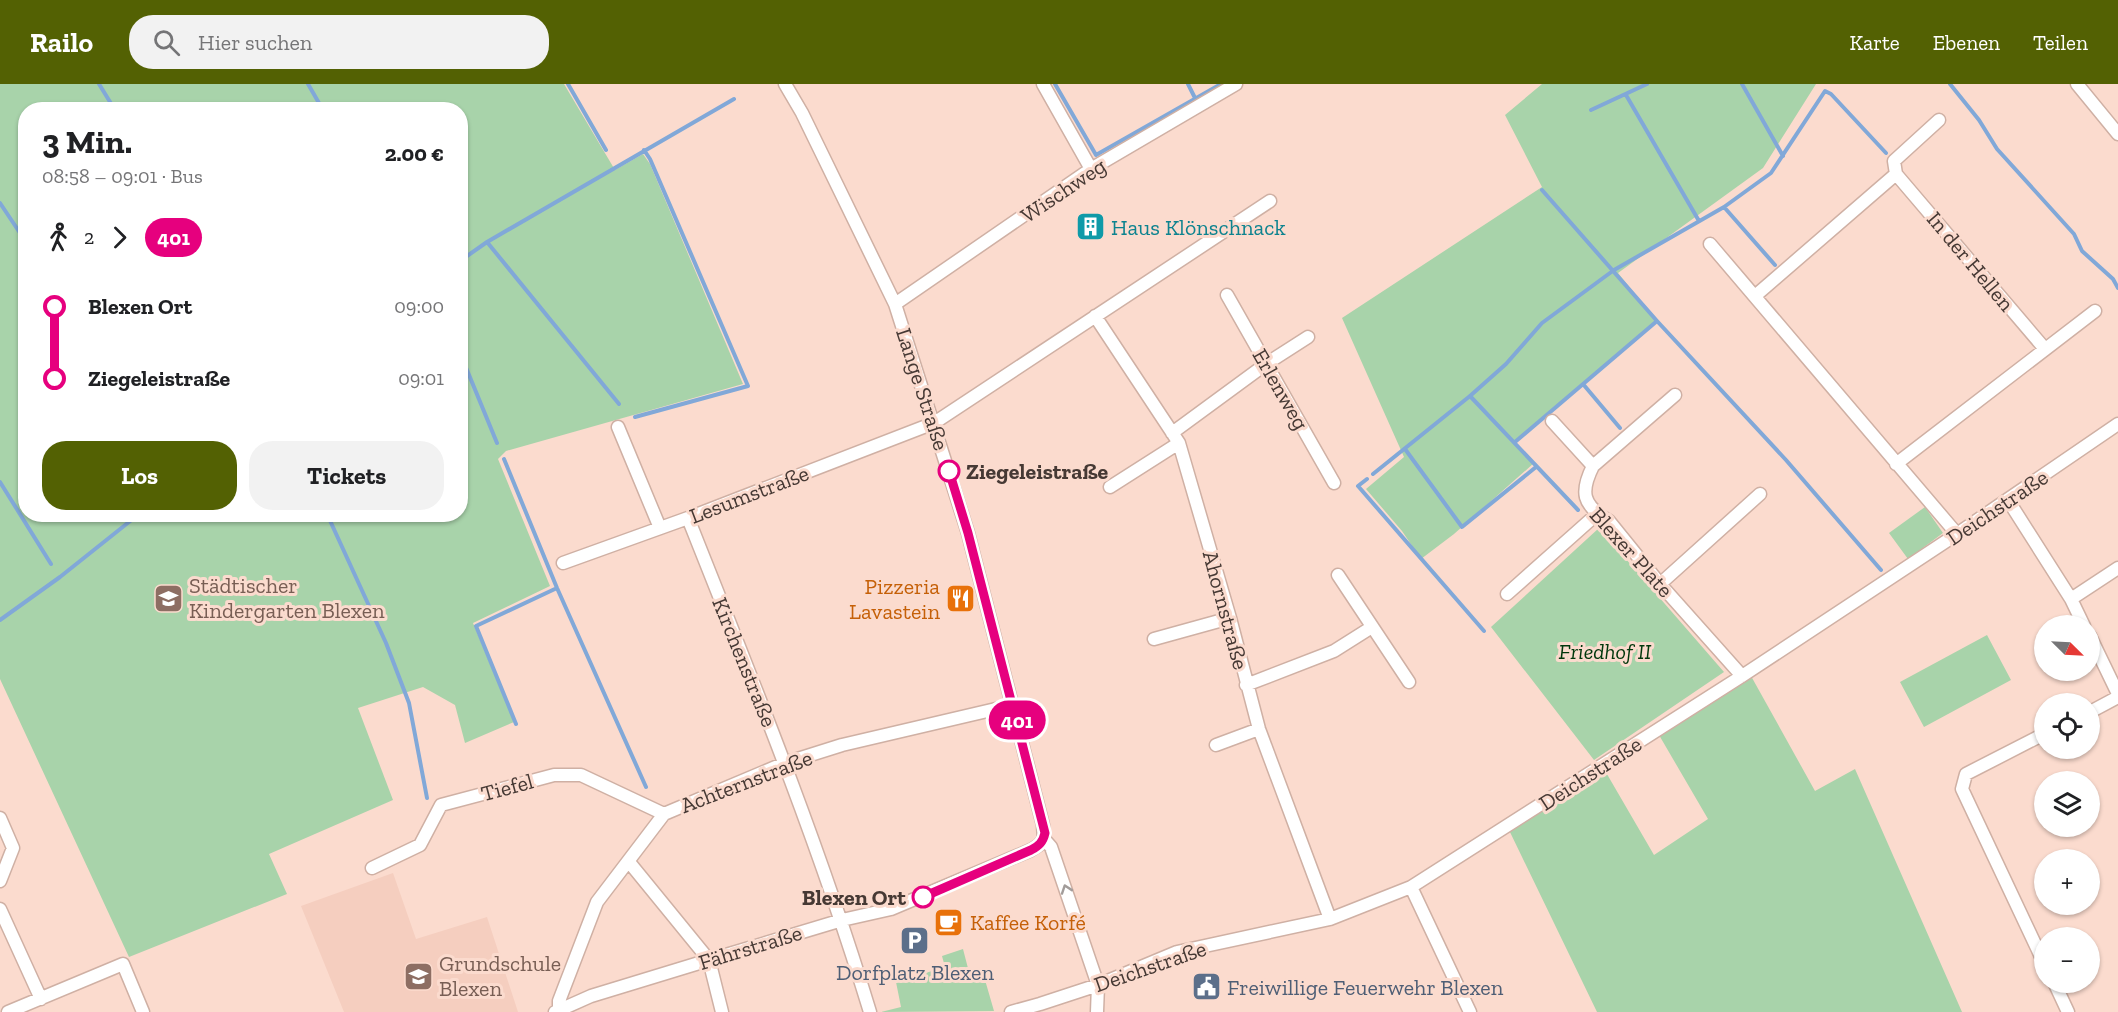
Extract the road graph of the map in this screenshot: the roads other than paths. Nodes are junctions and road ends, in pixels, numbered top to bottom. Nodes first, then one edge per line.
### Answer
1 (785, 84) edge
2 (1043, 84) edge
3 (1236, 84) edge
4 (2077, 84) edge
5 (1939, 120) dead end
6 (2118, 134) edge
7 (1091, 169) junction
8 (1896, 174) junction
9 (1270, 201) dead end
10 (1710, 244) dead end
11 (1227, 295) dead end
12 (1755, 296) junction
13 (895, 304) junction
14 (2095, 311) dead end
15 (1095, 316) junction
16 (1308, 337) dead end
17 (2045, 349) junction
18 (1266, 364) junction
19 (1675, 395) dead end
20 (1552, 421) dead end
21 (934, 423) junction
22 (2118, 424) edge
23 (618, 427) dead end
24 (1176, 438) junction
25 (1896, 464) junction
26 (1593, 466) junction
27 (1334, 483) dead end
28 (1110, 488) dead end
29 (1760, 494) dead end
30 (2008, 500) junction
31 (1597, 514) junction
32 (688, 518) junction
33 (660, 528) junction
34 (1957, 534) junction
35 (563, 563) dead end
36 (2118, 568) edge
37 (1338, 575) dead end
38 (1660, 584) junction
39 (1507, 594) dead end
40 (2071, 599) junction
41 (2079, 615) edge
42 (1230, 618) junction
43 (1372, 627) junction
44 (1154, 639) dead end
45 (2100, 657) edge
46 (1742, 676) junction
47 (1409, 682) dead end
48 (1246, 685) junction
49 (2118, 695) edge
50 (1013, 705) junction
51 (2100, 706) edge
52 (1259, 729) junction
53 (2034, 739) edge
54 (1216, 745) dead end
55 (785, 763) junction
56 (664, 814) junction
57 (0, 818) edge
58 (1044, 839) junction
59 (629, 862) junction
60 (372, 868) dead end
61 (0, 881) edge
62 (1411, 887) junction
63 (0, 909) edge
64 (1330, 919) junction
65 (842, 920) junction
66 (2034, 942) edge
67 (709, 960) junction
68 (1098, 984) junction
69 (2059, 993) edge
70 (41, 999) junction
71 (557, 1011) edge
72 (8, 1012) edge
73 (143, 1012) edge
74 (722, 1012) edge
75 (870, 1012) edge
76 (1011, 1012) edge
77 (1097, 1012) edge
78 (1470, 1012) edge
79 (2068, 1012) edge

1 - 13 street, Lange Straße
2 - 7 street
3 - 7 street, Wischweg
4 - 6 street
5 - 8 street
7 - 13 street, Wischweg
8 - 12 street
8 - 17 street, In der Hellen
9 - 15 street
10 - 12 street
11 - 18 street, Erlenweg
12 - 25 street
13 - 21 street, Lange Straße
14 - 17 street
15 - 21 street
15 - 24 street, Ahornstraße
16 - 18 street
17 - 25 street
18 - 24 street
18 - 27 street, Erlenweg
19 - 26 street
20 - 26 street
21 - 32 street, Lesumstraße
21 - 50 street, Lange Straße
22 - 30 street, Deichstraße
23 - 33 street
24 - 28 street
24 - 42 street, Ahornstraße
25 - 34 street
26 - 31 street, Blexer Plate
29 - 38 street
30 - 34 street, Deichstraße
30 - 40 street
31 - 38 street, Blexer Plate
31 - 39 street
32 - 33 street, Lesumstraße
32 - 55 street, Kirchenstraße
33 - 35 street, Lesumstraße
34 - 46 street, Deichstraße
36 - 40 street
37 - 43 street
38 - 46 street, Blexer Plate
40 - 41 street
42 - 44 street
42 - 48 street, Ahornstraße
43 - 47 street
43 - 48 street
45 - 49 street
46 - 62 street, Deichstraße
48 - 52 street, Ahornstraße
49 - 51 street
50 - 55 street, Achternstraße
50 - 58 street, Lange Straße
52 - 54 street
52 - 64 street, Ahornstraße
53 - 66 street
55 - 56 street, Achternstraße
55 - 65 street, Kirchenstraße
56 - 59 street, Achternstraße
56 - 60 street, Tiefel
57 - 61 street
58 - 65 street, Fährstraße
68 -> 58 street, Lange Straße
59 - 67 street
59 - 71 street, Achternstraße
62 - 64 street, Deichstraße
62 - 78 street
63 - 70 street
64 - 68 street, Deichstraße
65 - 67 street, Fährstraße
65 - 75 street, Kirchenstraße
67 - 71 street, Fährstraße
67 - 74 street
68 - 76 street, Deichstraße
68 - 77 street
69 - 79 street
70 - 72 street
70 - 73 street

